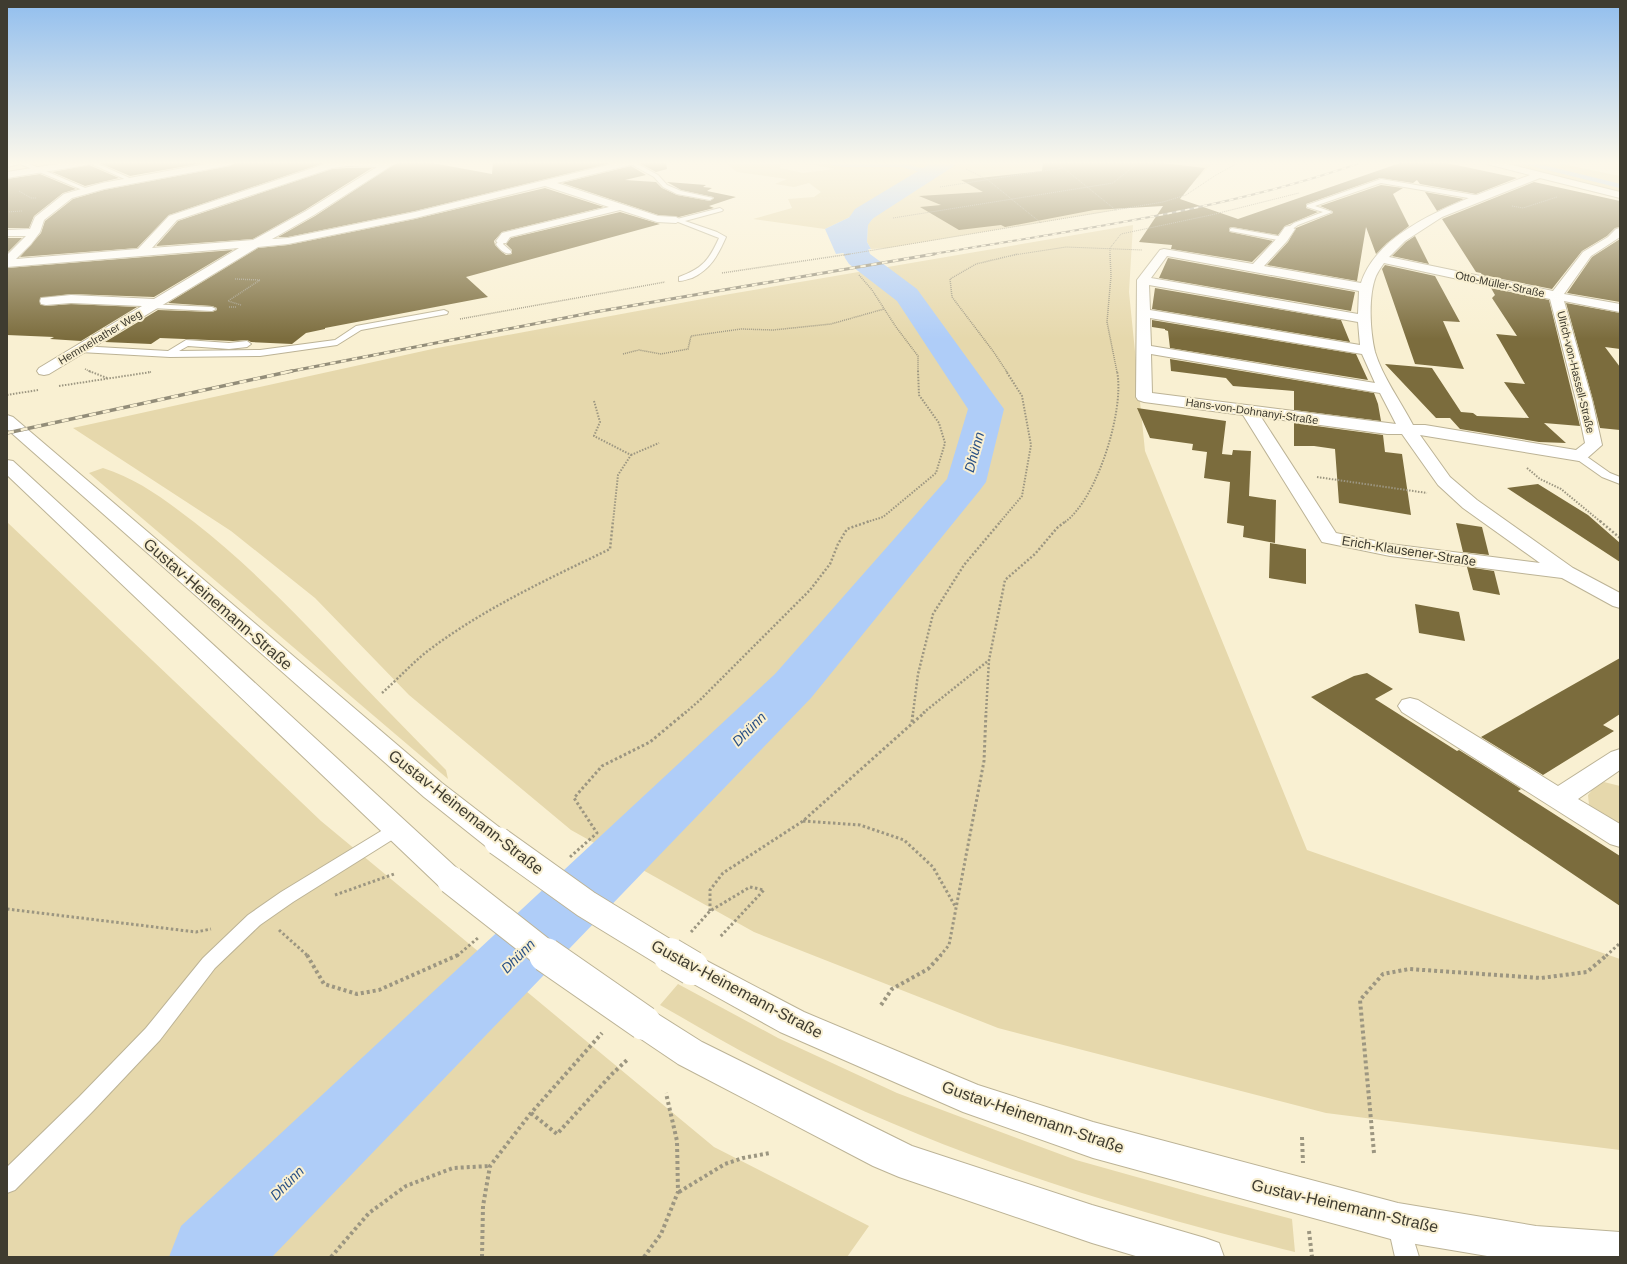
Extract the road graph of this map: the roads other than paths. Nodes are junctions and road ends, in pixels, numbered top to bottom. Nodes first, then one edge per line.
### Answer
1 (38, 221) edge
2 (170, 221) edge
3 (296, 221) edge
4 (389, 221) edge
5 (564, 221) edge
6 (677, 221) edge
7 (1304, 221) edge
8 (1428, 221) edge
9 (1232, 230) dead end
10 (1620, 230) edge
11 (34, 232) junction
12 (7, 233) edge
13 (1286, 234) junction
14 (502, 241) joint
15 (253, 245) junction
16 (143, 251) junction
17 (509, 252) dead end
18 (1381, 258) junction
19 (8, 260) edge
20 (1255, 268) junction
21 (682, 279) road end
22 (1143, 280) junction
23 (1366, 288) junction
24 (1556, 296) junction
25 (46, 300) dead end
26 (154, 304) junction
27 (1620, 308) edge
28 (212, 309) dead end
29 (444, 312) dead end
30 (1143, 313) junction
31 (1364, 319) junction
32 (247, 344) dead end
33 (80, 349) junction
34 (1144, 349) junction
35 (1368, 351) junction
36 (170, 354) junction
37 (44, 371) dead end
38 (1386, 389) junction
39 (1249, 411) junction
40 (7, 420) edge
41 (1407, 429) junction
42 (1579, 456) junction
43 (7, 465) edge
44 (1620, 482) edge
45 (1566, 572) junction
46 (1620, 602) edge
47 (1410, 706) dead end
48 (1620, 758) edge
49 (1558, 799) junction
50 (397, 829) junction
51 (1620, 837) edge
52 (7, 1182) edge
53 (1398, 1222) junction
54 (1620, 1251) edge
55 (1205, 1257) edge
56 (1407, 1257) edge

1 - 11 street
2 - 16 street
3 - 15 street, Hemmelrather Weg
4 - 15 street
5 - 14 street
6 - 21 lane
7 - 13 lane
8 - 18 street
9 - 13 lane
10 - 24 street, Ulrich-von-Hassell-Straße
11 - 12 street
11 - 19 street
13 - 20 street
14 - 17 lane
15 - 16 street
15 - 26 street, Hemmelrather Weg
16 - 19 street
18 - 23 street
18 - 24 street, Otto-Müller-Straße
20 - 22 street
20 - 23 street
22 - 30 street, Hans-von-Dohnanyi-Straße
22 - 31 street
23 - 31 street
24 - 27 street, Otto-Müller-Straße
24 - 42 street, Ulrich-von-Hassell-Straße
25 - 26 street, Hemmelrather Weg
26 - 28 lane
26 - 33 street, Hemmelrather Weg
29 - 36 lane
30 - 34 street, Hans-von-Dohnanyi-Straße
30 - 35 street
31 - 35 street
32 - 36 lane
33 - 36 lane
33 - 37 street, Hemmelrather Weg
34 - 38 street
34 - 39 street, Hans-von-Dohnanyi-Straße
35 - 38 street
38 - 41 street
39 - 41 street, Hans-von-Dohnanyi-Straße
39 - 45 street, Erich-Klausener-Straße
40 - 53 street, Gustav-Heinemann-Straße, bridge
41 - 42 street
41 - 45 street
42 - 44 lane
43 - 50 street
45 - 46 street
47 - 49 street
48 - 49 street
49 - 51 street
50 - 52 lane
50 - 55 street, bridge
53 - 54 street, Gustav-Heinemann-Straße
53 - 56 lane

